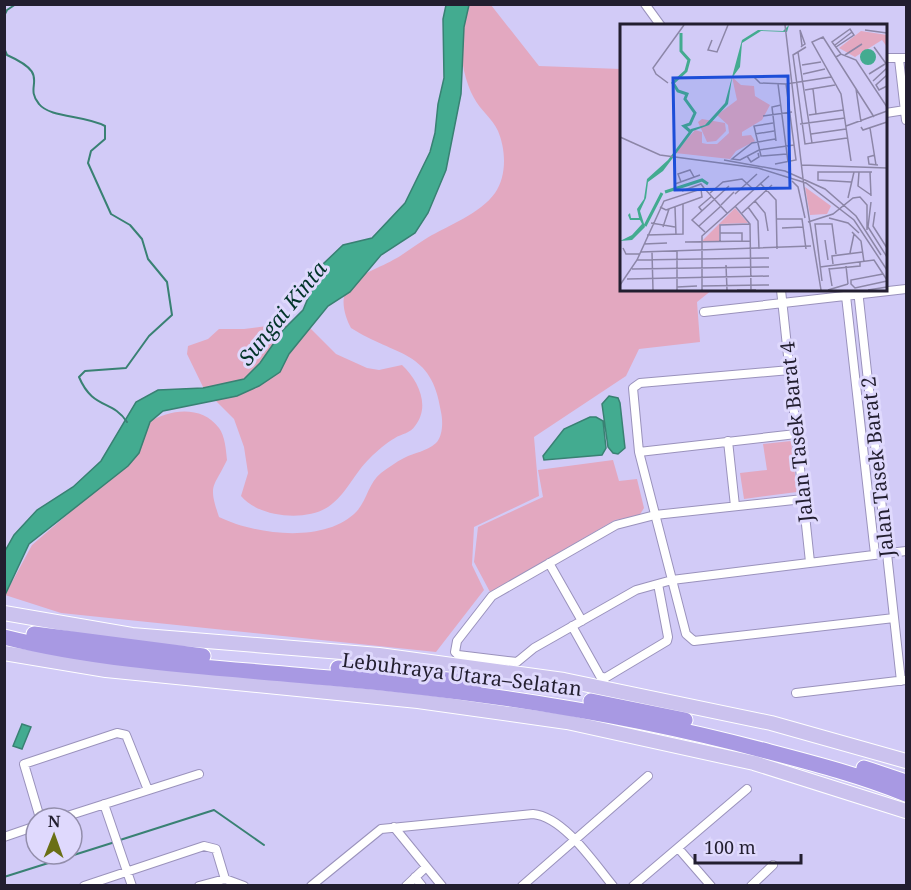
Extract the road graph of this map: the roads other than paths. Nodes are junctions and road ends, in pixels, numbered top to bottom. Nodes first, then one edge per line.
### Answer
1 (645, 4) edge
2 (660, 24) edge
3 (887, 58) edge
4 (903, 58) edge
5 (905, 110) edge
6 (887, 112) edge
7 (906, 120) edge
8 (906, 289) edge
9 (887, 290) edge
10 (781, 291) edge
11 (874, 291) edge
12 (858, 292) edge
13 (846, 296) junction
14 (782, 303) junction
15 (704, 312) dead end
16 (789, 370) junction
17 (796, 434) junction
18 (728, 441) junction
19 (639, 452) junction
20 (803, 499) junction
21 (735, 506) junction
22 (655, 515) junction
23 (906, 551) edge
24 (886, 553) junction
25 (875, 554) junction
26 (810, 562) junction
27 (549, 563) junction
28 (672, 580) junction
29 (658, 584) junction
30 (894, 618) junction
31 (582, 621) junction
32 (572, 626) junction
33 (8, 631) edge
34 (904, 680) edge
35 (796, 693) dead end
36 (906, 761) edge
37 (199, 774) dead end
38 (648, 776) dead end
39 (906, 782) edge
40 (747, 789) dead end
41 (148, 790) junction
42 (852, 792) junction
43 (906, 794) edge
44 (104, 804) junction
45 (36, 806) edge
46 (84, 811) edge
47 (906, 811) edge
48 (906, 819) edge
49 (394, 827) junction
50 (24, 830) edge
51 (4, 837) edge
52 (574, 840) junction
53 (678, 848) junction
54 (773, 866) dead end
55 (426, 867) junction
56 (127, 872) junction
57 (415, 877) junction
58 (225, 879) junction
59 (84, 885) edge
60 (132, 885) edge
61 (203, 885) edge
62 (244, 885) edge
63 (311, 885) edge
64 (406, 885) edge
65 (422, 885) edge
66 (442, 885) edge
67 (522, 885) edge
68 (613, 885) edge
69 (633, 885) edge
70 (711, 885) edge
71 (751, 885) edge

1 - 2 street
3 - 4 street
4 - 5 street
5 - 6 street
5 - 7 street
8 - 9 street
10 - 14 street, Jalan Tasek Barat 4
11 - 12 street
12 - 13 street
12 - 24 street, Jalan Tasek Barat 2
13 - 14 street
13 - 25 street
14 - 15 street
14 - 16 street, Jalan Tasek Barat 4
16 - 17 street, Jalan Tasek Barat 4
16 - 19 street
17 - 18 street
17 - 20 street, Jalan Tasek Barat 4
18 - 19 street
18 - 21 street
19 - 22 street
20 - 21 street
20 - 26 street, Jalan Tasek Barat 4
21 - 22 street
22 - 27 street
22 - 28 street
23 - 24 street
24 - 25 street
24 - 30 street, Jalan Tasek Barat 2
25 - 26 street
26 - 28 street
27 - 31 street
27 - 32 street
28 - 29 street
28 - 30 street
29 - 31 street
29 - 32 street
30 - 34 street, Jalan Tasek Barat 2
31 - 32 street
33 - 36 main road
33 - 39 highway, Lebuhraya Utara–Selatan
33 - 42 main road
33 - 43 highway, Lebuhraya Utara–Selatan
34 - 35 street
37 - 41 street
38 - 52 street
40 - 53 street
41 - 44 street
41 - 45 street
42 - 47 main road
42 - 48 main road
44 - 46 street
44 - 56 street
49 - 52 street
49 - 55 street
49 - 63 street
50 - 51 street
52 - 67 street
52 - 68 street
53 - 69 street
53 - 70 street
54 - 71 street
55 - 57 street
55 - 66 street
56 - 58 street
56 - 59 street
56 - 60 street
57 - 64 street
57 - 65 street
58 - 61 street
58 - 62 street

